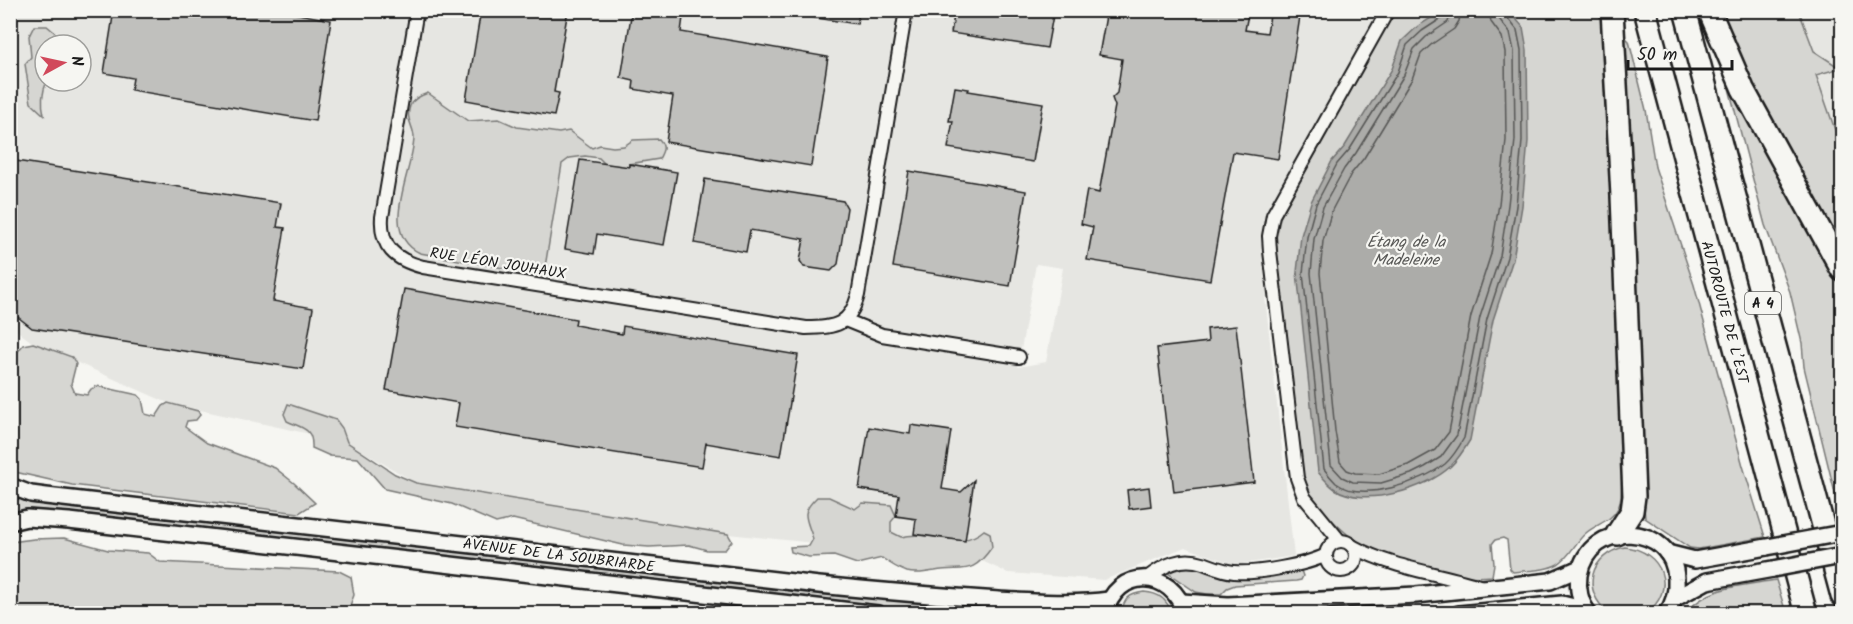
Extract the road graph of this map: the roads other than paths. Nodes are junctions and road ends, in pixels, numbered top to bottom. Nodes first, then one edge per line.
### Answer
1 (417, 10) edge
2 (906, 10) edge
3 (1388, 10) edge
4 (1612, 10) edge
5 (1645, 10) edge
6 (1685, 10) edge
7 (1709, 10) edge
8 (1842, 270) edge
9 (845, 320) junction
10 (1019, 357) dead end
11 (10, 486) edge
12 (10, 522) edge
13 (1842, 533) edge
14 (1617, 534) junction
15 (1340, 541) junction
16 (1352, 546) junction
17 (1667, 553) junction
18 (1326, 555) junction
19 (1842, 556) edge
20 (1580, 568) junction
21 (1147, 578) junction
22 (1487, 588) junction
23 (1842, 596) edge
24 (1674, 599) junction
25 (1107, 607) edge
26 (1184, 608) edge
27 (1588, 612) edge
28 (878, 614) edge
29 (1459, 614) edge
30 (1666, 614) edge
31 (1806, 614) edge

1 - 9 street, RUE LÉON JOUHAUX
2 - 9 street
3 - 15 street
4 - 14 highway
5 - 31 highway, AUTOROUTE DE L’EST / A 4
6 - 23 highway, A 4
7 - 8 highway
9 - 10 street
11 - 25 street, AVENUE DE LA SOUBRIARDE
12 - 28 street, AVENUE DE LA SOUBRIARDE
13 - 17 street, bridge
14 - 17 street
14 - 20 street
15 - 16 street
15 - 18 street
16 - 18 street
16 - 22 street
17 - 24 street
18 - 21 street
19 - 24 street, bridge
20 - 22 street
20 - 27 street
21 - 25 street
21 - 26 street
22 - 26 street
24 - 30 street
27 - 29 street

